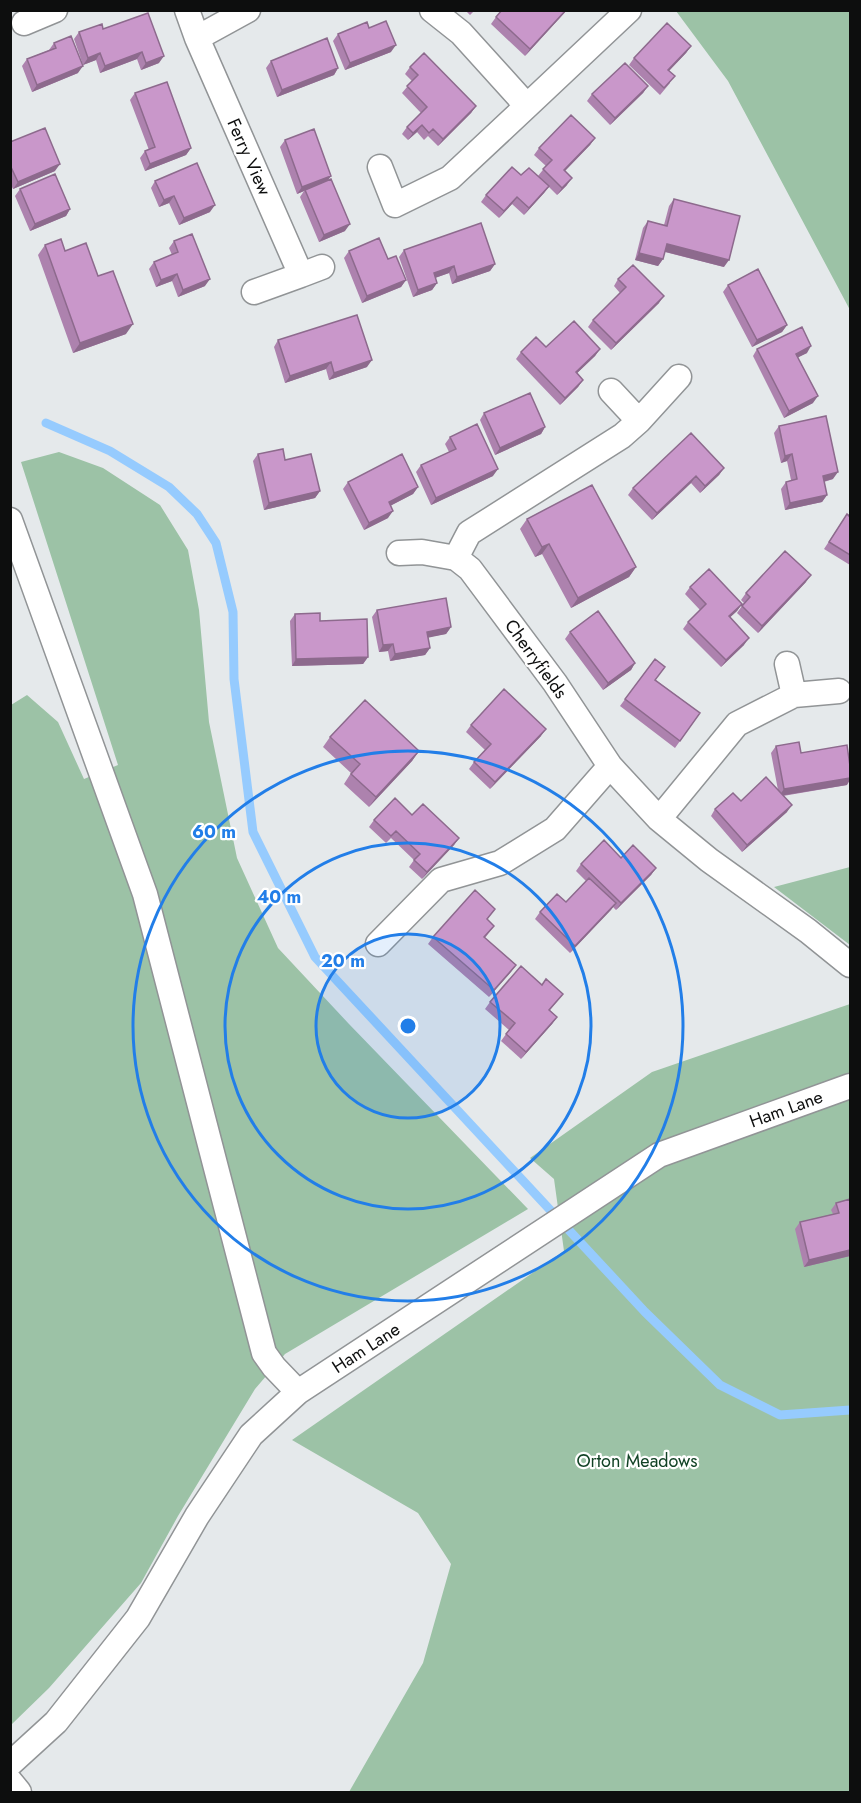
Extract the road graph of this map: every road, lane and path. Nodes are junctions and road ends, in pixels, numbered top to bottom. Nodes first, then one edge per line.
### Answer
1 (55, 10) edge
2 (187, 10) edge
3 (248, 10) edge
4 (432, 10) edge
5 (628, 10) edge
6 (24, 23) dead end
7 (197, 38) junction
8 (527, 106) junction
9 (380, 167) dead end
10 (254, 292) dead end
11 (679, 377) dead end
12 (611, 391) dead end
13 (639, 421) junction
14 (10, 520) edge
15 (399, 553) dead end
16 (456, 558) junction
17 (787, 664) dead end
18 (839, 691) dead end
19 (794, 695) junction
20 (610, 766) junction
21 (659, 819) junction
22 (378, 944) dead end
23 (850, 965) edge
24 (850, 1086) edge
25 (298, 1392) junction
26 (10, 1764) edge
27 (10, 1782) edge
28 (19, 1792) edge

1 - 6 street
2 - 7 street, Ferry View
3 - 7 street
4 - 8 street
5 - 8 street
7 - 10 street, Ferry View
8 - 9 street
11 - 13 street
12 - 13 street
13 - 16 street
14 - 25 street
15 - 16 street
16 - 20 street, Cherryfields
17 - 19 street
18 - 19 street
19 - 21 street
20 - 21 street, Cherryfields
20 - 22 street
21 - 23 street, Cherryfields
24 - 25 street, Ham Lane
25 - 26 street, Ham Lane
27 - 28 street

